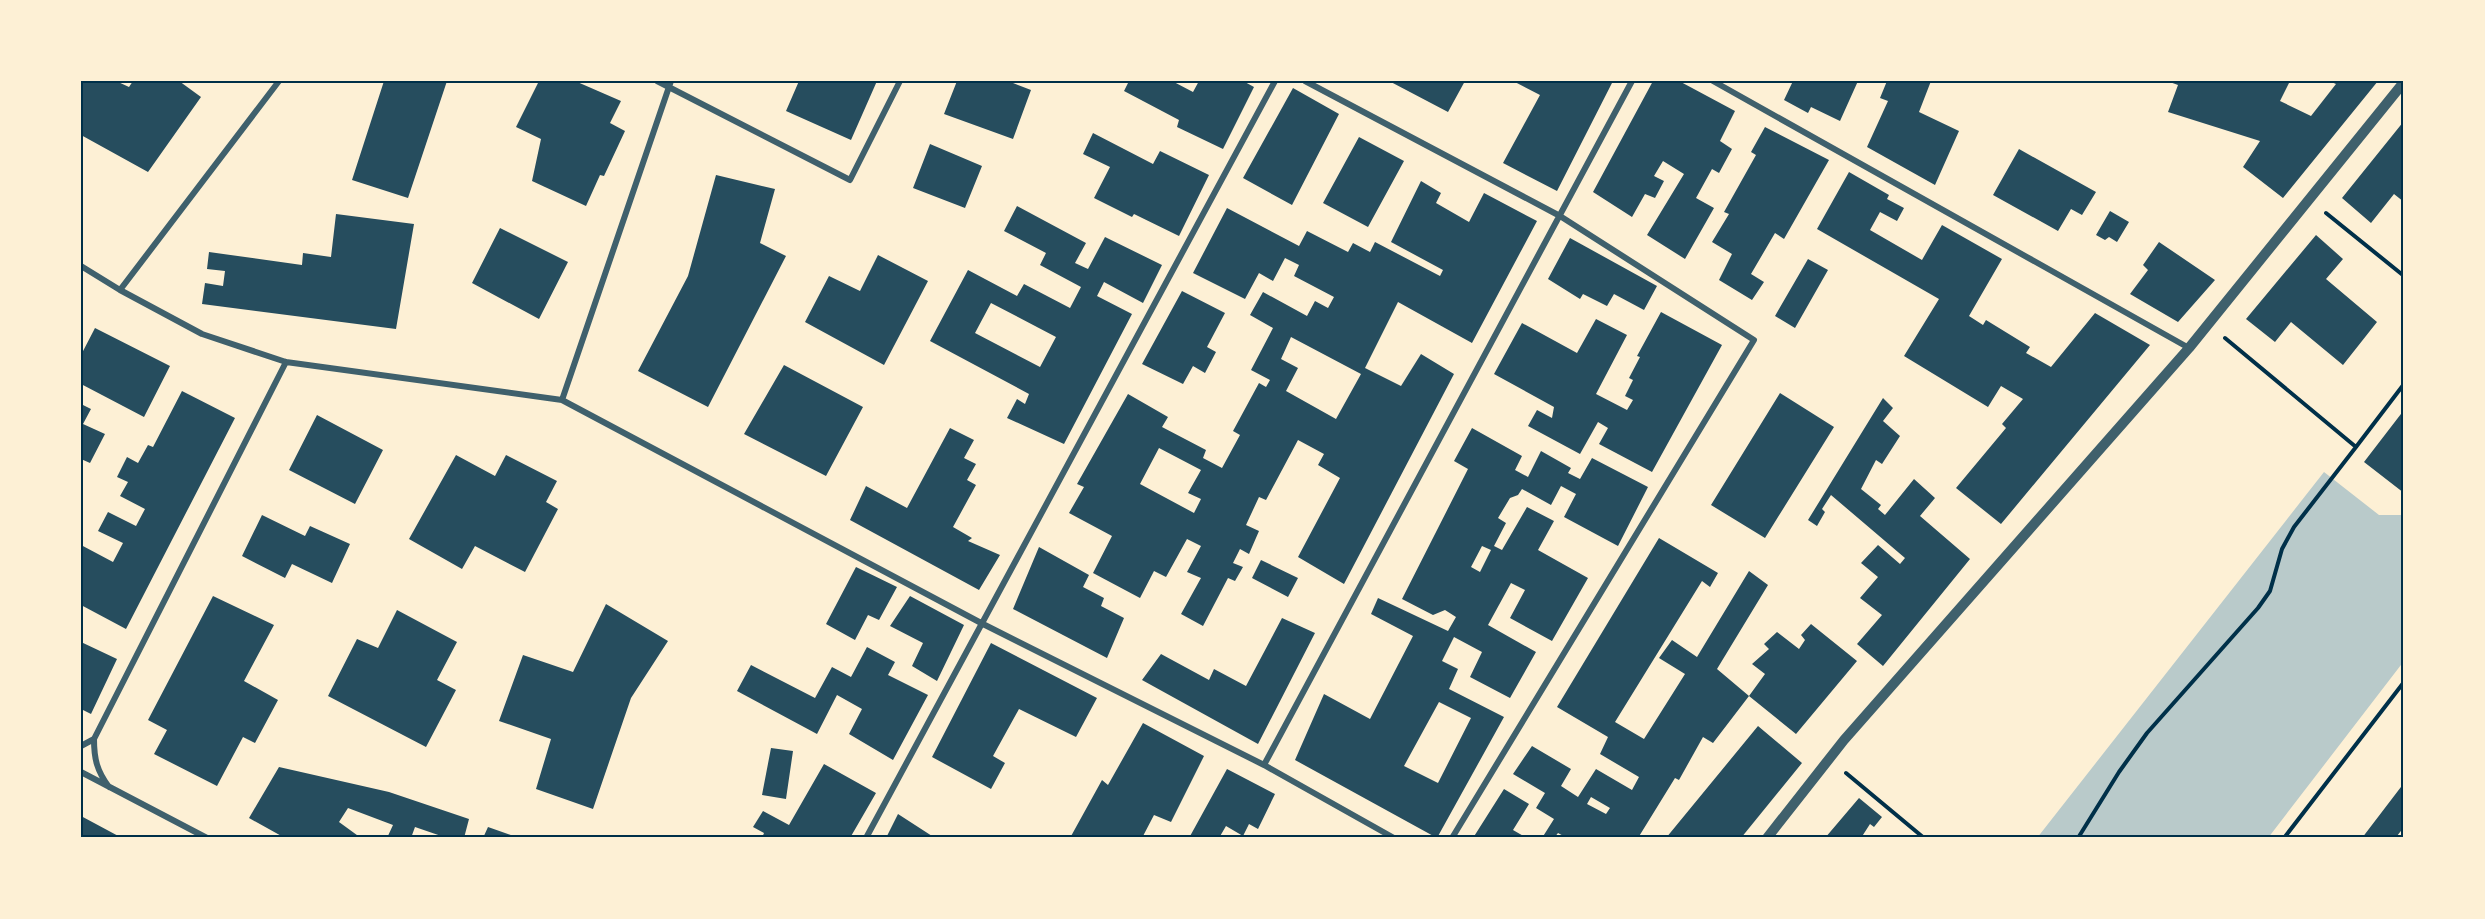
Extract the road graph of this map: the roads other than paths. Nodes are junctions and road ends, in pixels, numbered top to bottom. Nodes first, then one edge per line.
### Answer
1 (279, 81) edge
2 (657, 81) edge
3 (900, 81) edge
4 (1275, 81) edge
5 (1305, 81) edge
6 (1632, 81) edge
7 (1713, 81) edge
8 (2404, 82) edge
9 (670, 84) edge
10 (1560, 216) junction
11 (81, 266) edge
12 (120, 290) junction
13 (2190, 348) junction
14 (286, 362) junction
15 (562, 400) junction
16 (983, 624) junction
17 (94, 738) junction
18 (81, 746) edge
19 (1264, 765) junction
20 (81, 772) edge
21 (109, 787) junction
22 (207, 838) edge
23 (866, 838) edge
24 (1394, 838) edge
25 (1452, 838) edge
26 (1767, 838) edge

1 - 12 street
2 - 9 street
3 - 9 street
4 - 16 street
5 - 10 street
6 - 10 street
7 - 13 street
8 - 13 street
9 - 15 street
10 - 19 street
10 - 25 street
11 - 12 street
12 - 14 street
13 - 26 street
14 - 15 street
14 - 17 street
15 - 16 street
16 - 19 street
16 - 23 street
17 - 18 street
17 - 21 street
19 - 24 street
20 - 21 street
21 - 22 street

